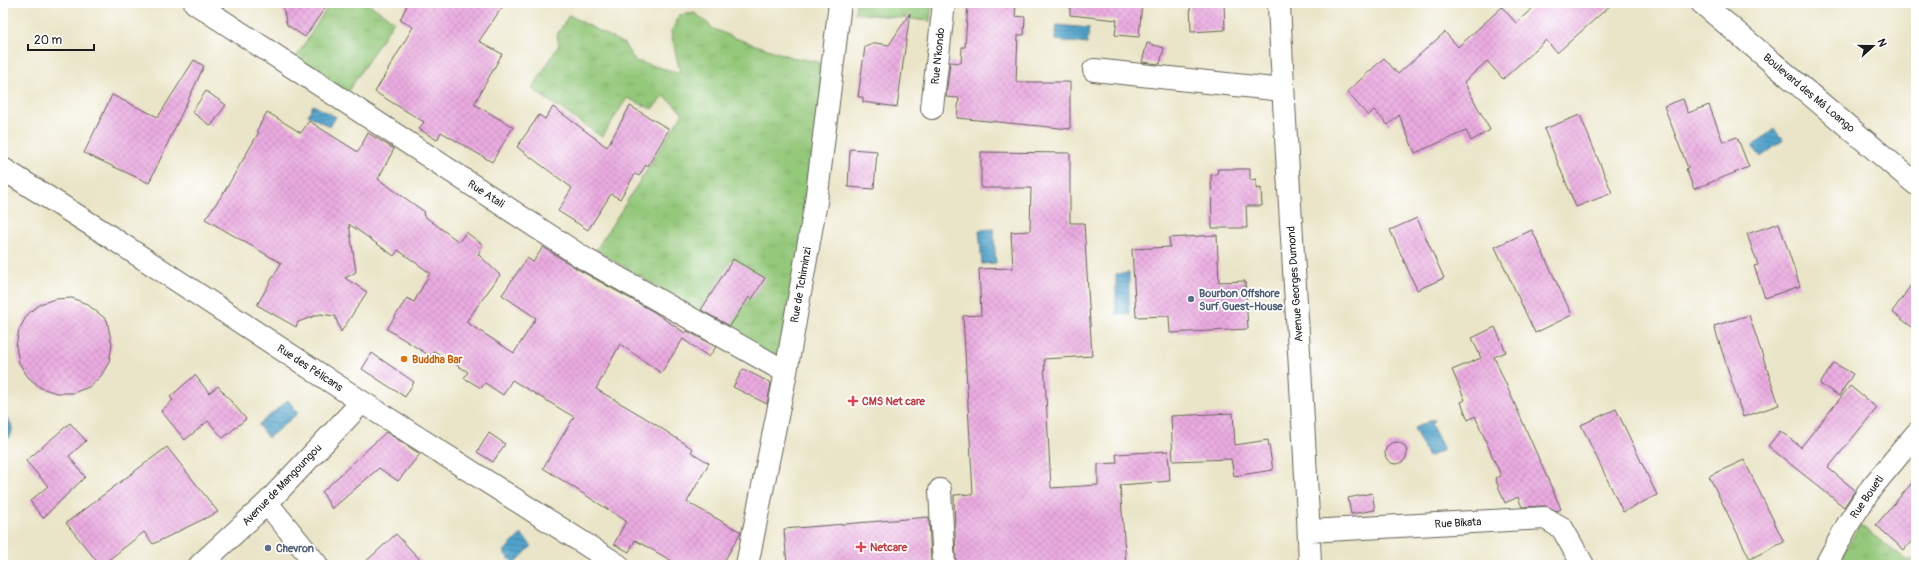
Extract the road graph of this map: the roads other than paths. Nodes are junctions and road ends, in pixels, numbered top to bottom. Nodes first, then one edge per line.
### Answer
1 (195, 3) edge
2 (840, 3) edge
3 (944, 3) edge
4 (1279, 3) edge
5 (1702, 3) edge
6 (1094, 70) dead end
7 (1283, 90) junction
8 (932, 108) dead end
9 (3, 169) edge
10 (1916, 184) edge
11 (786, 372) junction
12 (362, 402) junction
13 (1916, 434) edge
14 (940, 490) dead end
15 (267, 503) junction
16 (1309, 531) junction
17 (200, 565) edge
18 (317, 565) edge
19 (618, 565) edge
20 (746, 565) edge
21 (944, 565) edge
22 (1310, 565) edge
23 (1583, 565) edge
24 (1826, 565) edge

1 - 11 street, Rue Atali
2 - 11 street, Rue de Tchiminzi
3 - 8 street, Rue N'kondo
4 - 7 street, Avenue Georges Dumond
5 - 10 street, Boulevard des Mâ Loango
6 - 7 street
7 - 16 street, Avenue Georges Dumond
9 - 12 street, Rue des Pélicans
11 - 20 street, Rue de Tchiminzi
12 - 15 street, Avenue de Mangoungou
12 - 19 street, Rue des Pélicans
13 - 24 street, Rue Boueti
14 - 21 street
15 - 17 street, Avenue de Mangoungou
15 - 18 street
16 - 22 street, Avenue Georges Dumond
16 - 23 street, Rue Bikata

